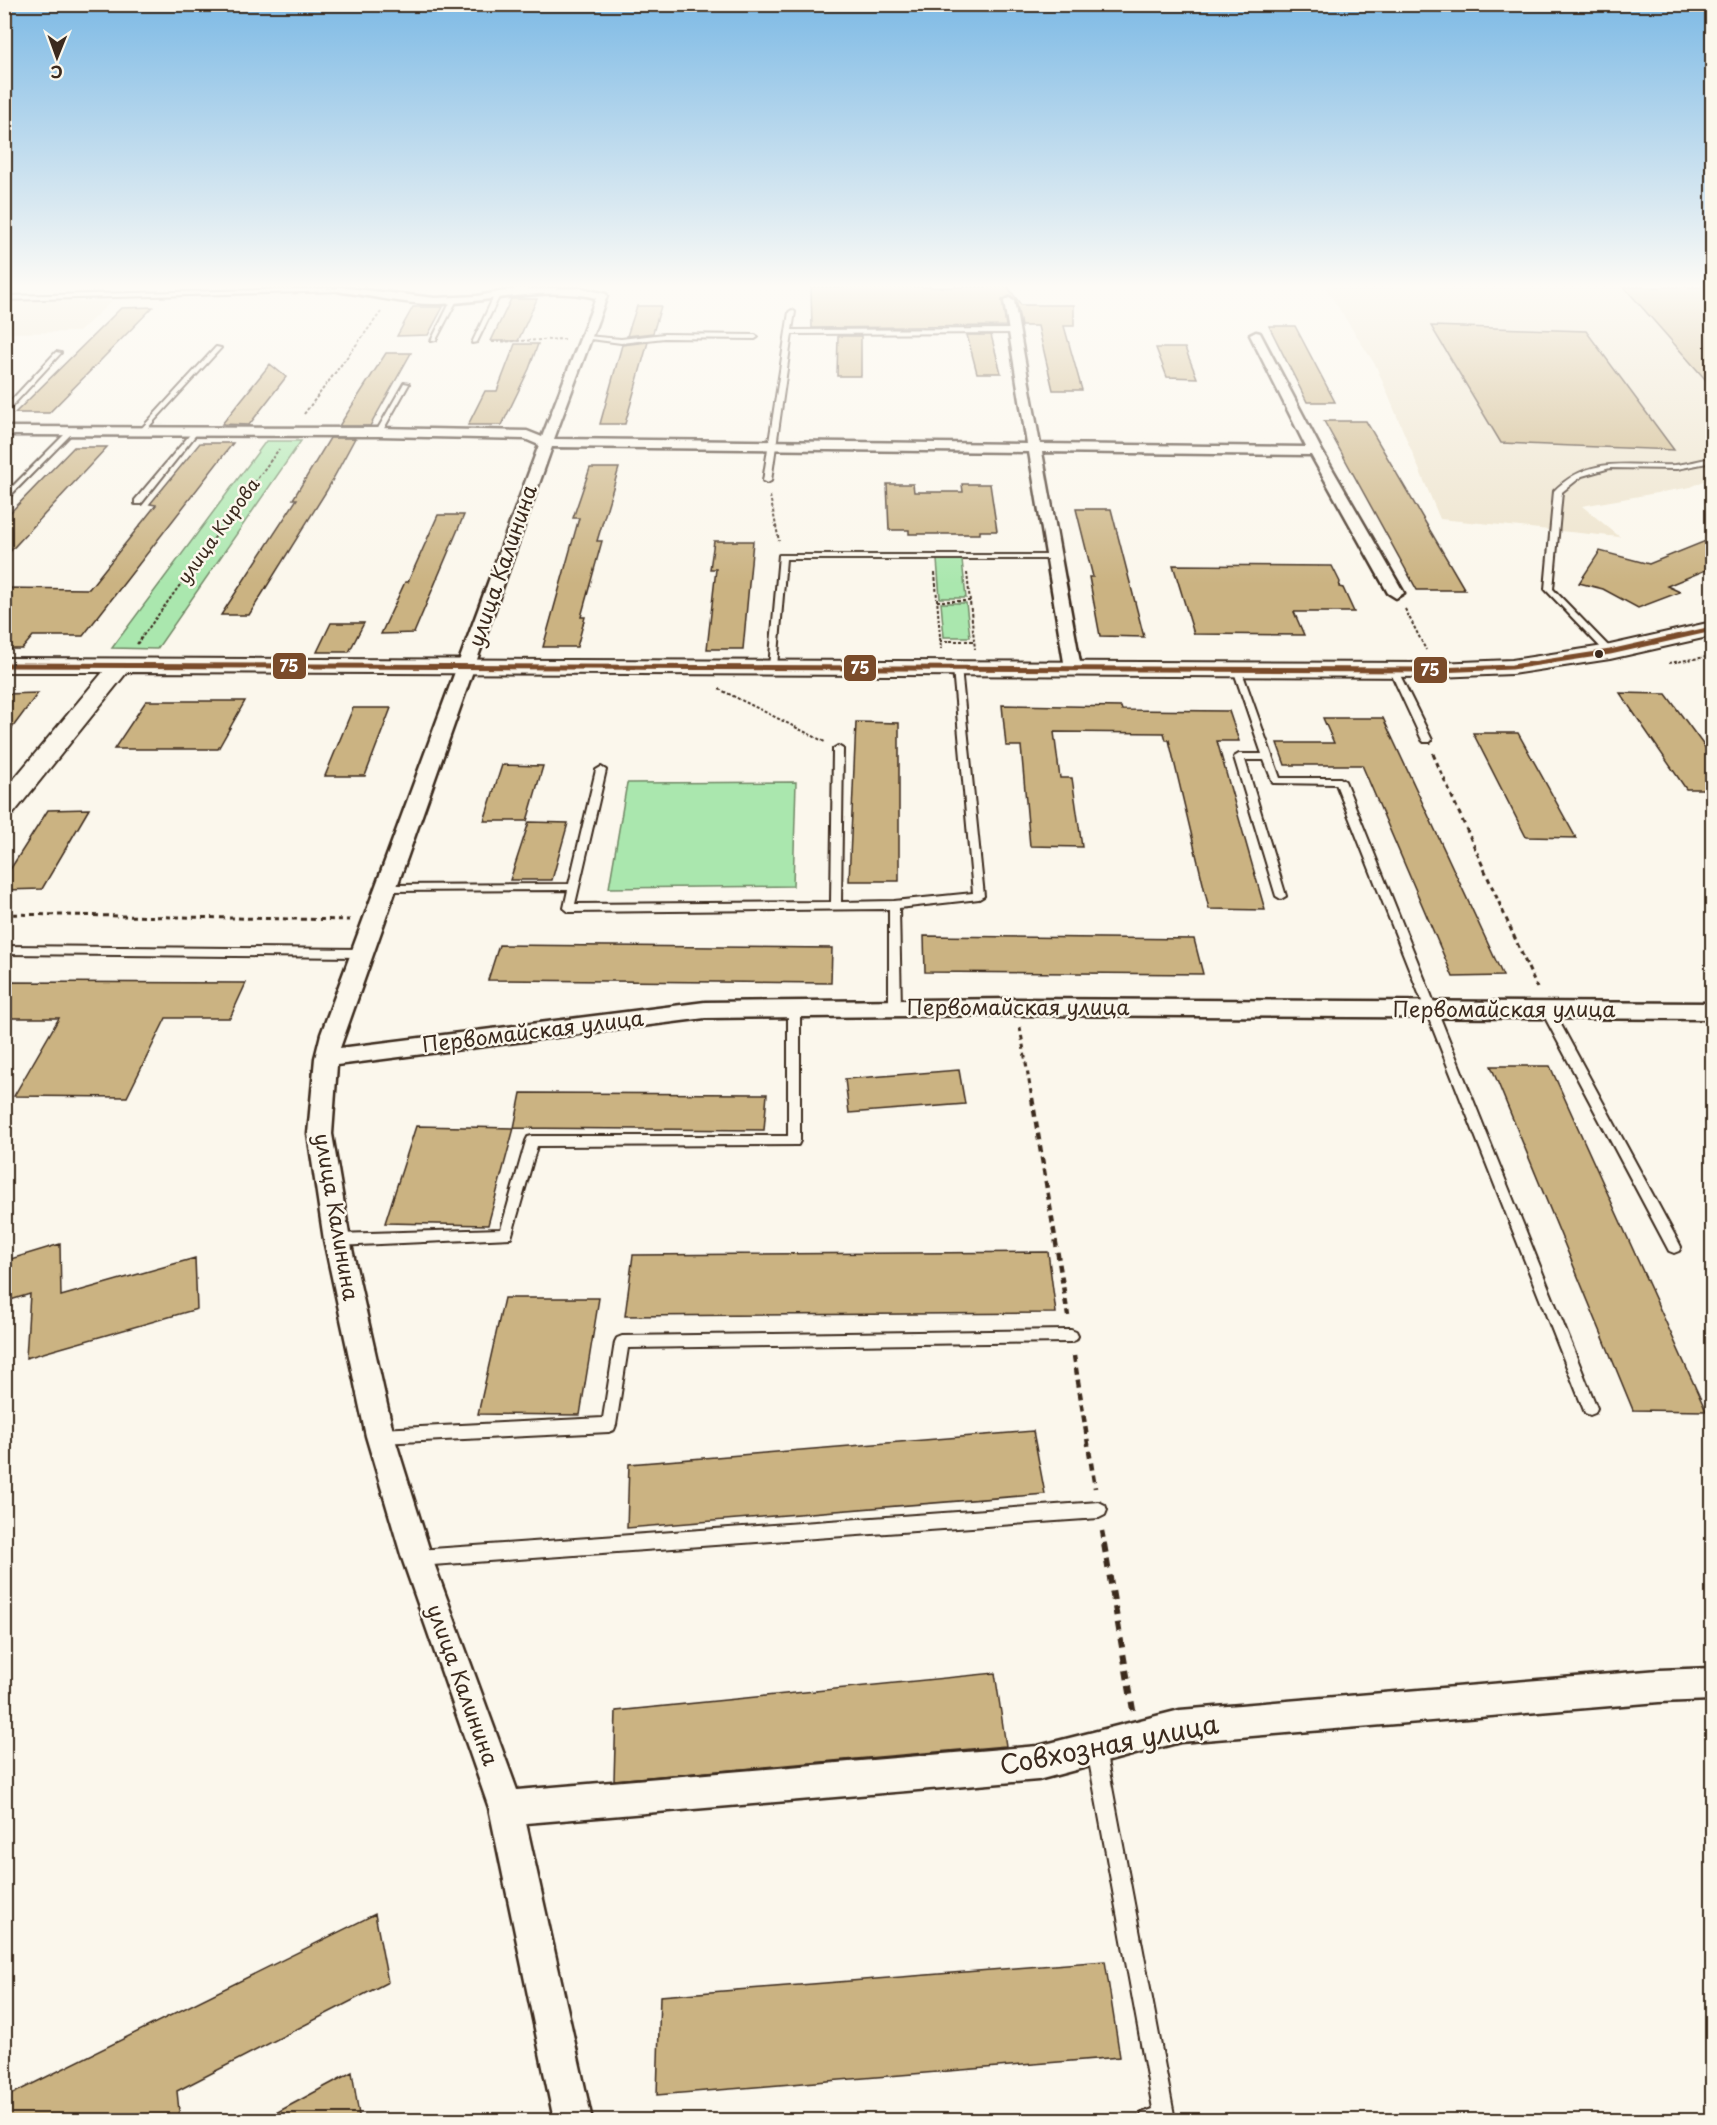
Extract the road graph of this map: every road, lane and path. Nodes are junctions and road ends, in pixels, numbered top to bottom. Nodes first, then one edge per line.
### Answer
1 (28, 386) edge
2 (183, 386) edge
3 (325, 386) edge
4 (405, 386) edge
5 (568, 386) edge
6 (781, 386) edge
7 (1024, 386) edge
8 (1282, 386) edge
9 (4, 413) edge
10 (4, 431) edge
11 (71, 431) junction
12 (142, 431) junction
13 (195, 432) junction
14 (291, 432) junction
15 (379, 432) junction
16 (546, 443) junction
17 (772, 445) junction
18 (1035, 448) junction
19 (1315, 451) junction
20 (1713, 460) edge
21 (767, 481) joint
22 (4, 500) edge
23 (138, 502) dead end
24 (782, 557) junction
25 (933, 557) junction
26 (965, 557) junction
27 (1053, 557) junction
28 (1396, 593) joint
29 (970, 600) junction
30 (937, 601) junction
31 (1713, 630) edge
32 (940, 641) junction
33 (974, 641) junction
34 (1610, 652) junction
35 (122, 664) junction
36 (4, 665) edge
37 (467, 666) junction
38 (774, 667) junction
39 (959, 668) junction
40 (1073, 668) junction
41 (1237, 669) junction
42 (1393, 669) junction
43 (1437, 670) junction
44 (718, 689) dead end
45 (1427, 740) joint
46 (838, 749) joint
47 (1268, 757) junction
48 (601, 770) dead end
49 (4, 808) edge
50 (574, 887) junction
51 (386, 888) junction
52 (1281, 896) dead end
53 (836, 905) junction
54 (894, 905) junction
55 (4, 914) edge
56 (374, 920) junction
57 (4, 950) edge
58 (363, 953) junction
59 (1017, 1007) junction
60 (895, 1008) junction
61 (794, 1009) junction
62 (1431, 1009) junction
63 (1547, 1010) junction
64 (1713, 1011) edge
65 (326, 1058) junction
66 (337, 1240) junction
67 (1674, 1247) dead end
68 (1071, 1336) junction
69 (1590, 1408) dead end
70 (380, 1436) junction
71 (1099, 1510) junction
72 (417, 1558) junction
73 (1713, 1684) edge
74 (1137, 1737) junction
75 (1096, 1748) junction
76 (506, 1808) junction
77 (573, 2121) edge
78 (1149, 2121) edge

1 - 9 lane
2 - 12 lane
3 - 14 path, улица Кирова
4 - 15 lane
5 - 16 street, улица Калинина
6 - 17 lane
7 - 18 street
8 - 19 street
10 - 11 street
11 - 12 street
11 - 22 lane
12 - 13 street
13 - 14 street
13 - 23 lane
14 - 15 street
14 - 35 path, улица Кирова
15 - 16 street
16 - 17 street
16 - 37 street, улица Калинина
17 - 18 street
17 - 21 lane
18 - 19 street
18 - 27 street
19 - 28 street
20 - 34 lane
21 - 24 path
24 - 25 lane
24 - 38 lane
25 - 26 lane
25 - 30 path
26 - 27 lane
26 - 29 path
27 - 40 street
28 - 43 path
29 - 30 path
29 - 33 path
30 - 32 path
31 - 34 main road
32 - 33 path
32 - 39 path
33 - 39 path
34 - 43 main road
35 - 36 main road
35 - 37 main road
35 - 49 main road
37 - 38 main road
37 - 51 street, улица Калинина
38 - 39 main road
39 - 40 main road
39 - 54 lane
40 - 41 main road
41 - 42 main road
41 - 47 lane
42 - 43 main road
42 - 45 lane
44 - 46 path
45 - 63 path
46 - 53 lane
47 - 52 lane
47 - 62 lane
48 - 50 lane
50 - 51 lane
50 - 53 lane
51 - 56 street, улица Калинина
53 - 54 lane
54 - 60 lane
55 - 56 path
56 - 58 street, улица Калинина
57 - 58 lane
58 - 65 street, улица Калинина
59 - 60 street, Первомайская улица
59 - 62 street, Первомайская улица
59 - 68 path
60 - 61 street, Первомайская улица
61 - 65 street, Первомайская улица
61 - 66 lane
62 - 63 street, Первомайская улица
62 - 69 lane
63 - 64 street, Первомайская улица
63 - 67 lane
65 - 66 street, улица Калинина
66 - 70 street, улица Калинина
68 - 70 lane
68 - 71 path
70 - 72 street, улица Калинина
71 - 72 lane
71 - 74 path
72 - 76 street, улица Калинина
73 - 74 street, Совхозная улица
74 - 75 street, Совхозная улица
75 - 76 street, Совхозная улица
75 - 78 lane
76 - 77 street, улица Калинина

